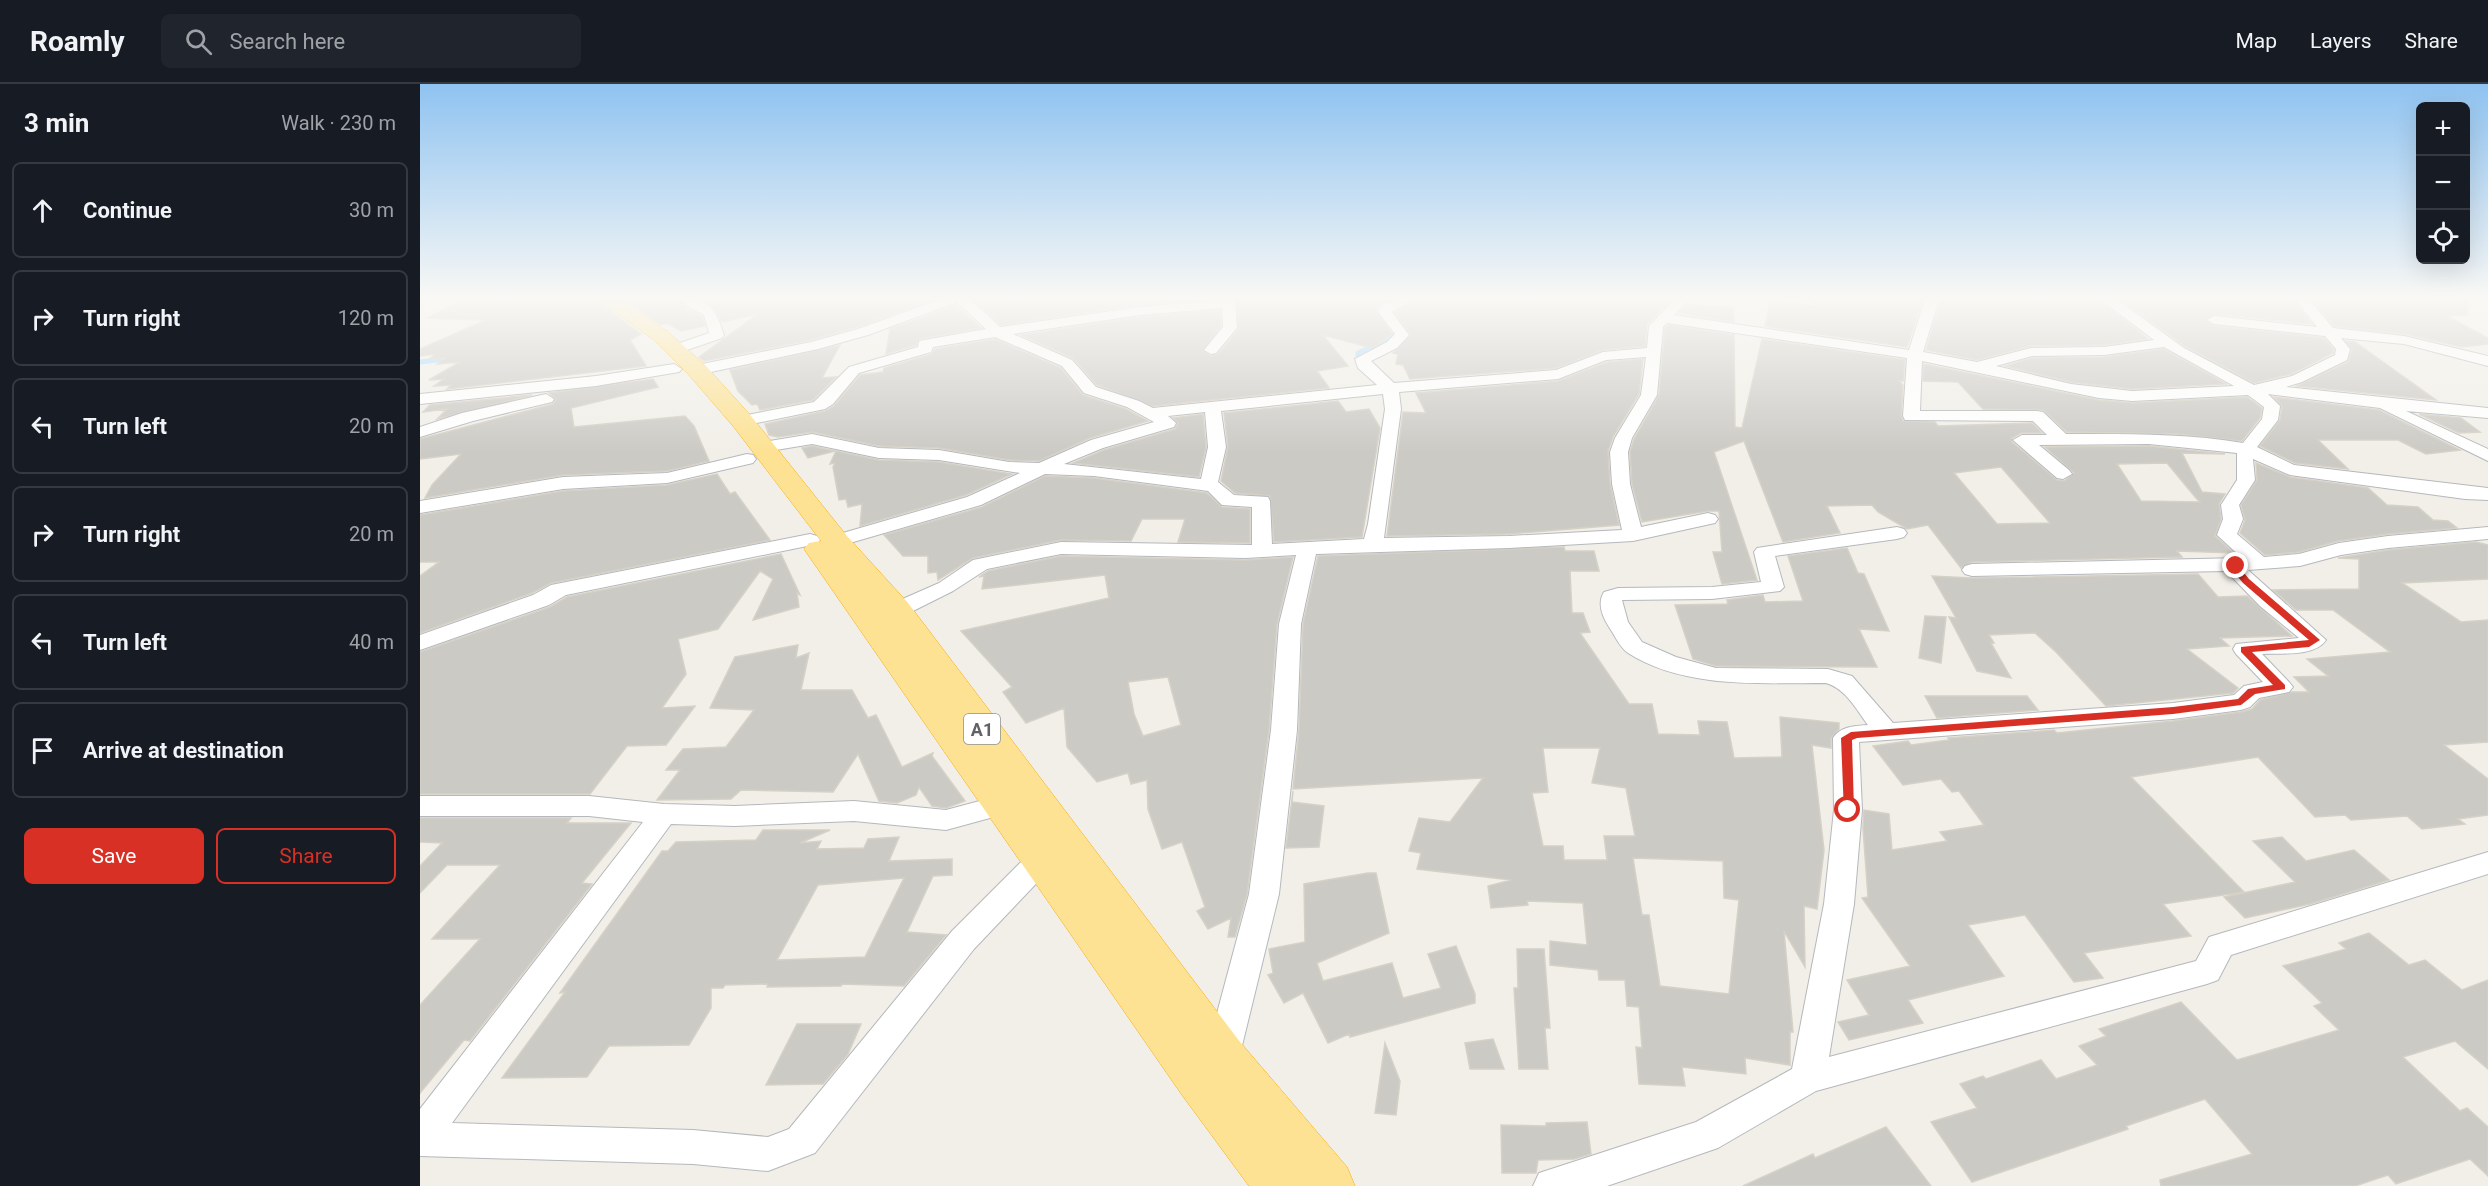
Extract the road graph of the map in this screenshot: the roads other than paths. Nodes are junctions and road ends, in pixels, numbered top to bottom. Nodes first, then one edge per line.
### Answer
1 (663, 350) edge
2 (667, 350) edge
3 (698, 350) edge
4 (779, 350) edge
5 (921, 350) edge
6 (1039, 350) edge
7 (1381, 350) edge
8 (1884, 350) edge
9 (1916, 350) edge
10 (2108, 350) edge
11 (2177, 350) edge
12 (2343, 350) edge
13 (2447, 350) edge
14 (1655, 352) joint
15 (1915, 355) junction
16 (2488, 361) edge
17 (682, 363) junction
18 (1979, 367) junction
19 (596, 381) junction
20 (1390, 388) junction
21 (2259, 389) junction
22 (420, 399) edge
23 (2378, 403) junction
24 (1212, 408) junction
25 (1152, 413) junction
26 (2488, 414) edge
27 (420, 432) edge
28 (2060, 438) junction
29 (751, 442) junction
30 (2247, 449) junction
31 (2488, 456) edge
32 (1040, 470) junction
33 (2062, 474) dead end
34 (1207, 486) junction
35 (2488, 494) edge
36 (420, 507) edge
37 (1708, 519) dead end
38 (1897, 533) dead end
39 (2488, 533) edge
40 (1632, 535) junction
41 (824, 540) junction
42 (1372, 544) junction
43 (1307, 549) junction
44 (1262, 552) junction
45 (2248, 564) junction
46 (1972, 570) dead end
47 (897, 610) junction
48 (420, 643) edge
49 (1887, 732) junction
50 (1002, 805) junction
51 (420, 806) edge
52 (664, 814) junction
53 (1042, 859) junction
54 (2488, 863) edge
55 (1222, 1058) junction
56 (1808, 1078) junction
57 (420, 1138) edge
58 (1283, 1186) edge
59 (1328, 1186) edge
60 (1552, 1186) edge

1 - 17 highway, A1
2 - 17 highway, A1
3 - 17 street
4 - 17 street
5 - 29 street
6 - 25 street
7 - 20 street
8 - 15 street
9 - 15 street
10 - 18 street
11 - 21 street
12 - 21 street
13 - 16 street
14 - 20 street
14 - 40 street
15 - 18 street
15 - 28 street
17 - 19 street
17 - 29 highway, A1
18 - 21 street
19 - 22 street
19 - 27 street
20 - 24 street
20 - 42 street
21 - 23 street
21 - 30 street
23 - 26 street
23 - 31 street
24 - 25 street
24 - 34 street
25 - 32 street
28 - 30 street
28 - 33 street
29 - 32 street
29 - 36 street
29 - 41 highway, A1
30 - 35 street
30 - 45 street
32 - 34 street
32 - 41 street
34 - 44 street
37 - 40 street
38 - 49 street
39 - 45 street
40 - 42 street
41 - 47 highway, A1
41 - 48 street
41 - 50 highway, A1
42 - 43 street
43 - 44 street
43 - 55 street
44 - 47 street
45 - 46 street
45 - 49 street
47 - 55 highway, A1
49 - 56 street
50 - 52 street
50 - 53 highway, A1
51 - 52 street
52 - 57 street
53 - 57 street
53 - 58 highway, A1
54 - 56 street
55 - 59 highway, A1
56 - 60 street

